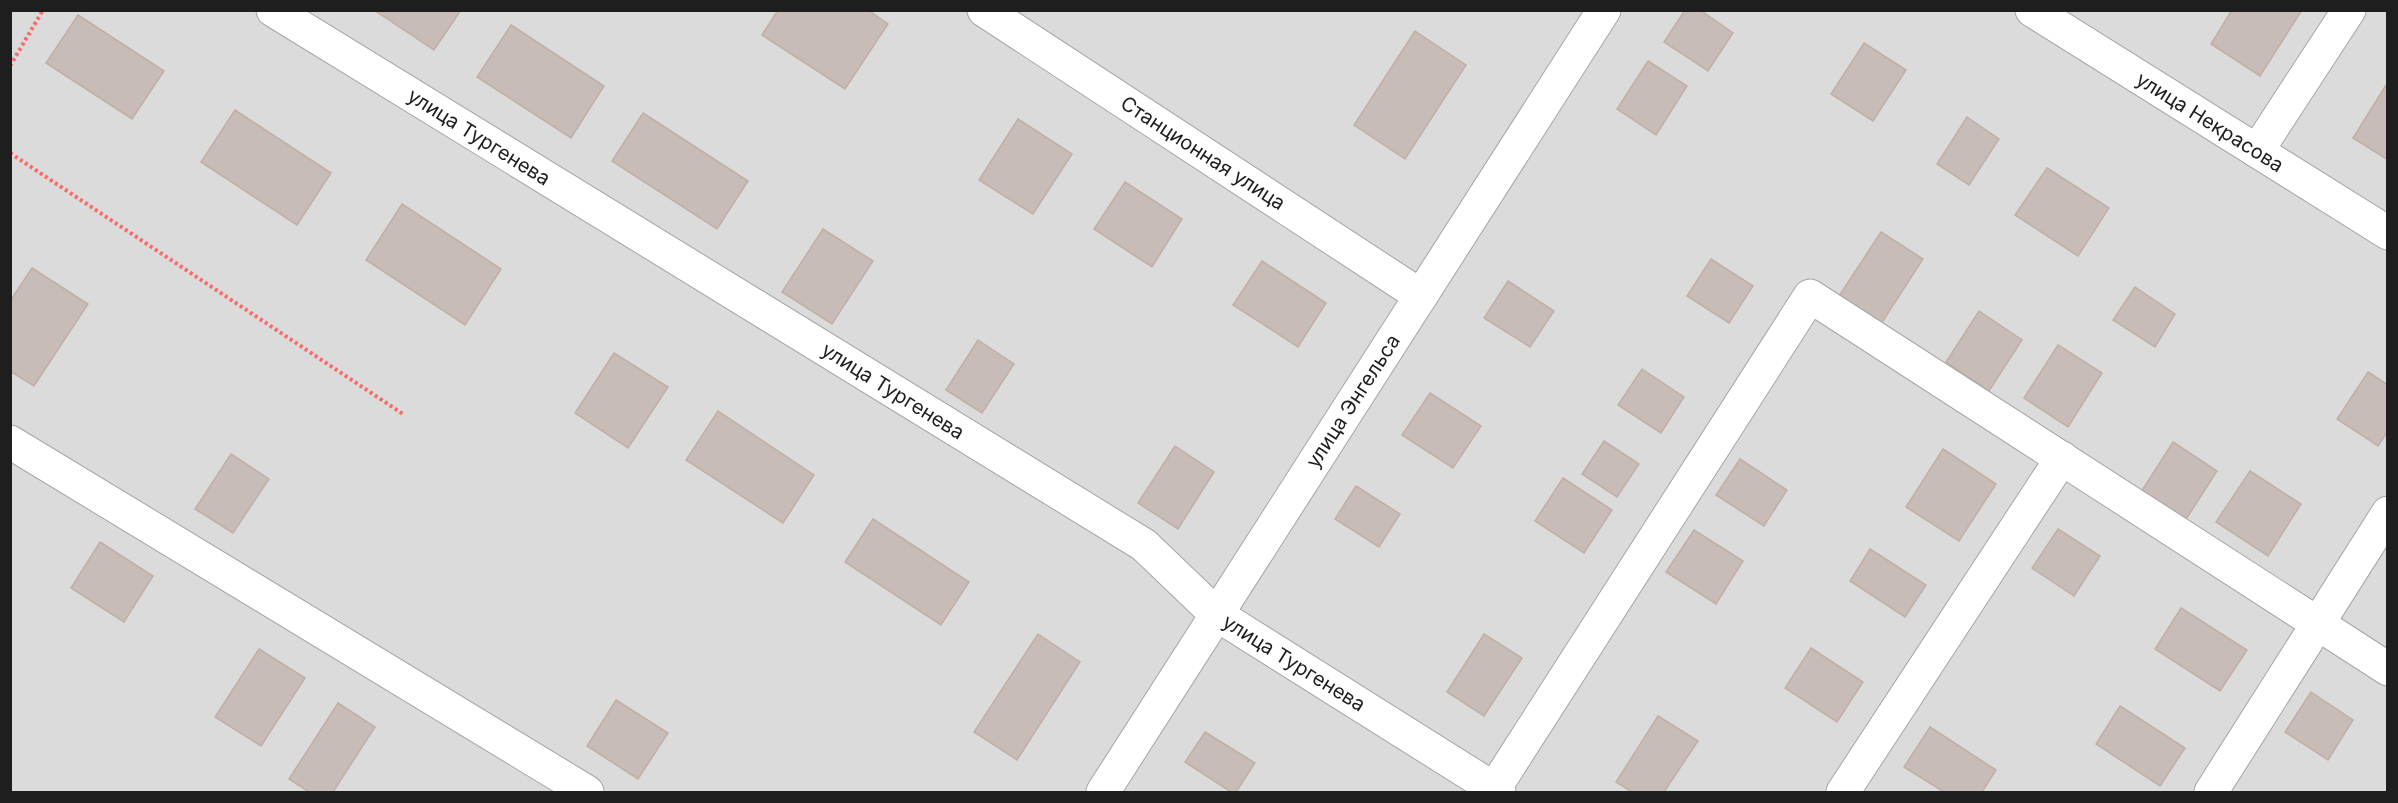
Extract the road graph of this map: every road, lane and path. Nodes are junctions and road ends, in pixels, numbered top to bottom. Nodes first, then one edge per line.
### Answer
1 (43, 10) edge
2 (273, 10) edge
3 (984, 10) edge
4 (2032, 10) edge
5 (2349, 10) edge
6 (1602, 11) edge
7 (10, 66) edge
8 (2257, 151) junction
9 (10, 153) edge
10 (2388, 232) edge
11 (1421, 296) junction
12 (403, 414) dead end
13 (10, 442) edge
14 (2062, 458) junction
15 (2388, 513) edge
16 (1216, 614) junction
17 (2318, 624) junction
18 (2388, 669) edge
19 (1496, 791) edge
20 (587, 792) edge
21 (1103, 792) edge
22 (1842, 792) edge
23 (2211, 792) edge

1 - 7 path
2 - 16 street, улица Тургенева
3 - 11 street, Станционная улица
4 - 8 street, улица Некрасова
5 - 8 street
6 - 11 street, улица Энгельса
8 - 10 street, улица Некрасова
9 - 12 path
11 - 16 street, улица Энгельса
13 - 20 street
14 - 17 street
14 - 19 street
14 - 22 street
15 - 17 street
16 - 19 street, улица Тургенева
16 - 21 street, улица Энгельса
17 - 18 street
17 - 23 street

